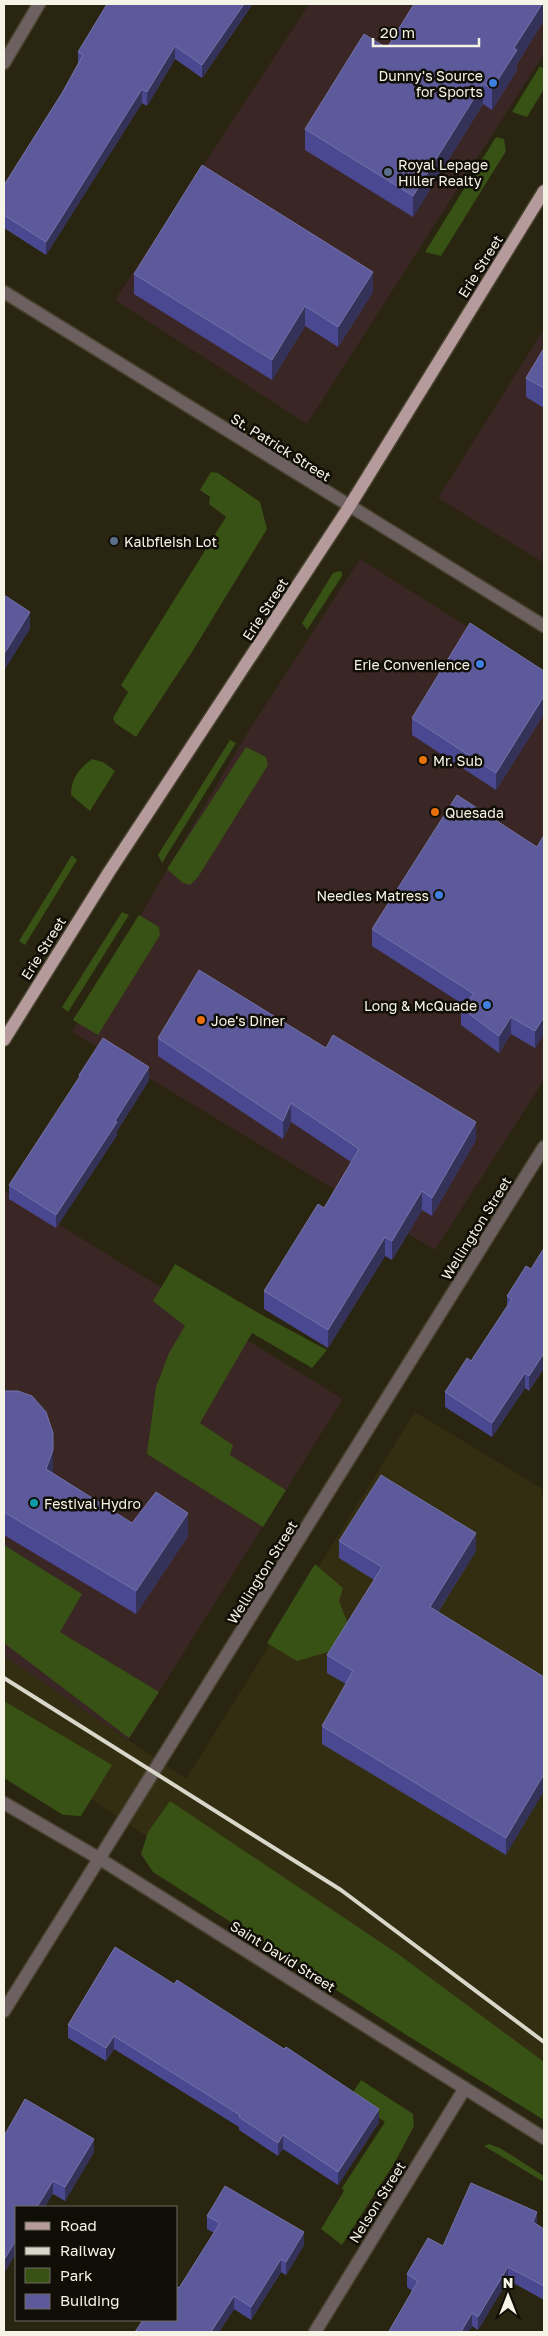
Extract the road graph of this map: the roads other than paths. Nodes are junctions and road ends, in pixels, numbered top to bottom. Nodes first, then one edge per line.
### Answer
1 (39, 4) edge
2 (4, 63) edge
3 (544, 191) edge
4 (4, 292) edge
5 (349, 506) junction
6 (544, 626) edge
7 (4, 1040) edge
8 (544, 1147) edge
9 (4, 1803) edge
10 (100, 1860) junction
11 (4, 2011) edge
12 (465, 2088) junction
13 (544, 2138) edge
14 (315, 2332) edge

1 - 2 street
3 - 5 main road, Erie Street
4 - 5 street, St. Patrick Street
5 - 6 street, St. Patrick Street
5 - 7 main road, Erie Street
8 - 10 street, Wellington Street
9 - 10 street, Saint David Street
10 - 11 street, Wellington Street
10 - 12 street, Saint David Street
12 - 13 street, Saint David Street
12 - 14 street, Nelson Street

